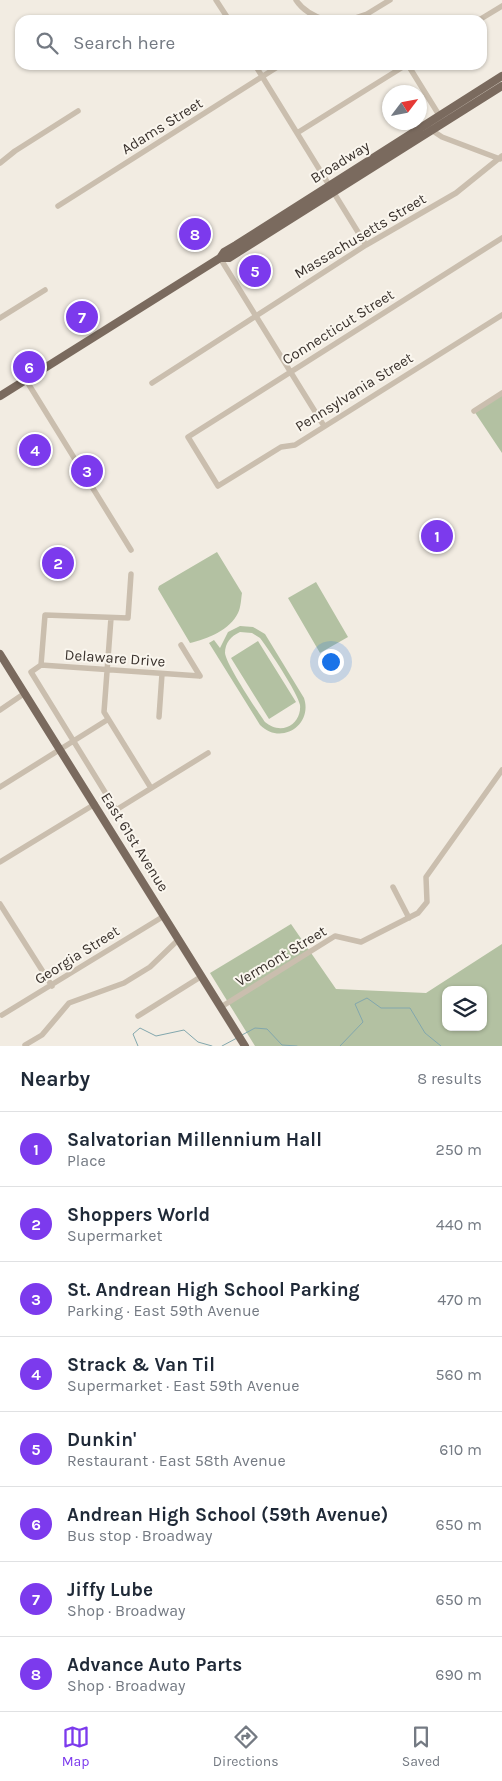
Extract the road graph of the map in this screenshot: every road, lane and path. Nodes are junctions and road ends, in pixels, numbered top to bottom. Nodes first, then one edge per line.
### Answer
1 (216, 0) edge
2 (296, 0) edge
3 (390, 0) edge
4 (502, 6) edge
5 (223, 15) edge
6 (313, 15) edge
7 (364, 15) edge
8 (487, 15) edge
9 (258, 70) edge
10 (272, 70) edge
11 (399, 70) edge
12 (410, 70) edge
13 (502, 76) edge
14 (262, 77) junction
15 (502, 86) edge
16 (78, 111) dead end
17 (440, 115) junction
18 (428, 127) junction
19 (297, 133) junction
20 (501, 158) edge
21 (0, 163) edge
22 (331, 188) junction
23 (58, 206) dead end
24 (502, 238) edge
25 (366, 246) junction
26 (220, 258) junction
27 (46, 290) dead end
28 (502, 315) edge
29 (256, 316) junction
30 (0, 318) edge
31 (290, 372) junction
32 (26, 380) junction
33 (152, 383) dead end
34 (502, 393) edge
35 (0, 396) edge
36 (474, 411) dead end
37 (324, 426) junction
38 (218, 486) joint
39 (131, 550) dead end
40 (131, 574) dead end
41 (111, 618) junction
42 (181, 645) dead end
43 (0, 654) edge
44 (41, 666) junction
45 (108, 669) junction
46 (162, 674) junction
47 (25, 693) junction
48 (0, 710) edge
49 (159, 717) dead end
50 (107, 720) junction
51 (74, 742) junction
52 (61, 750) junction
53 (208, 753) dead end
54 (502, 770) edge
55 (0, 787) edge
56 (151, 788) junction
57 (95, 804) junction
58 (0, 862) edge
59 (394, 887) dead end
60 (0, 904) edge
61 (164, 916) junction
62 (410, 918) junction
63 (179, 939) junction
64 (202, 976) junction
65 (52, 986) junction
66 (221, 1007) junction
67 (2, 1015) dead end
68 (138, 1016) dead end
69 (25, 1045) edge
70 (245, 1046) edge

1 - 5 street
2 - 6 street
3 - 7 street
4 - 8 street
9 - 14 street
10 - 14 street, Adams Street
11 - 19 street
12 - 17 street
13 - 17 main road, Broadway
14 - 19 street
14 - 23 street, Adams Street
15 - 18 main road, Broadway
16 - 21 street
17 - 18 main road, Broadway
18 - 20 street
18 - 22 main road, Broadway
19 - 22 street
20 - 25 street, Massachusetts Street
22 - 25 street
22 - 26 main road, Broadway
24 - 31 street, Connecticut Street
25 - 29 street, Massachusetts Street
26 - 29 street
26 - 32 main road, Broadway
27 - 30 street
28 - 37 street, Pennsylvania Street
29 - 31 street
29 - 33 street, Massachusetts Street
31 - 37 street
31 - 38 street, Connecticut Street
32 - 35 main road, Broadway
32 - 39 street
34 - 36 street
37 - 38 street, Pennsylvania Street
40 - 41 street
41 - 44 street
41 - 45 street
42 - 46 street, Delaware Drive
43 - 47 main road, East 61st Avenue
44 - 45 street, Delaware Drive
44 - 51 street
45 - 46 street, Delaware Drive
45 - 50 street
46 - 49 street
47 - 48 street
47 - 52 main road, East 61st Avenue
50 - 51 street
50 - 56 street
51 - 52 street
51 - 56 street
52 - 55 street
52 - 57 main road, East 61st Avenue
53 - 56 street
54 - 62 street, Vermont Street
57 - 58 street
57 - 61 main road, East 61st Avenue
59 - 62 street
60 - 65 street
61 - 63 main road, East 61st Avenue
61 - 65 street, Georgia Street
62 - 66 street, Vermont Street
63 - 64 main road, East 61st Avenue
63 - 69 street
64 - 66 main road, East 61st Avenue
64 - 68 street
65 - 67 street, Georgia Street
66 - 70 main road, East 61st Avenue

